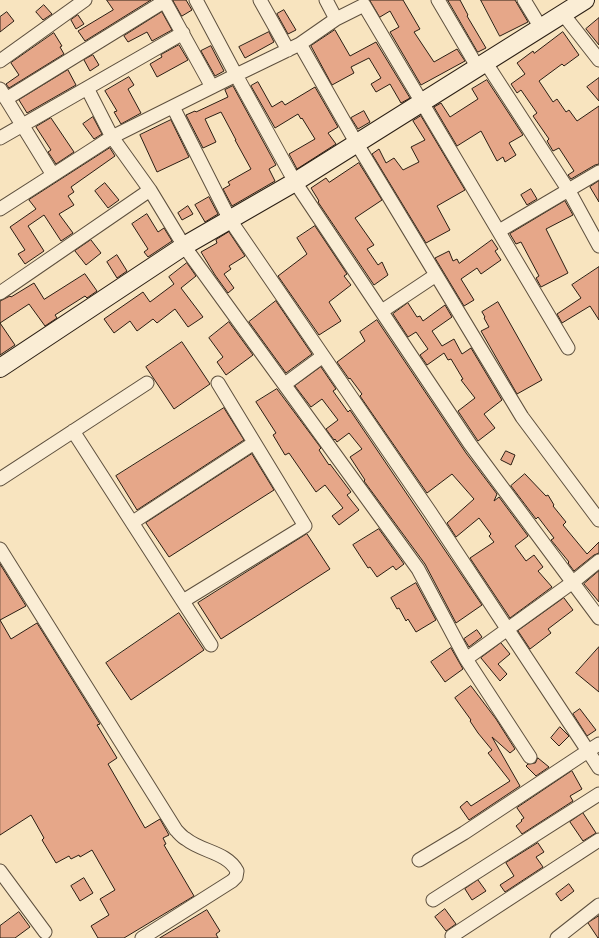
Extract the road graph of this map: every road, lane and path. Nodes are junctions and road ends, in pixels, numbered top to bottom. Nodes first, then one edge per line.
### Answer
1 (85, 0) edge
2 (196, 0) edge
3 (260, 0) edge
4 (326, 0) edge
5 (438, 0) edge
6 (524, 0) edge
7 (586, 0) edge
8 (165, 1) edge
9 (369, 2) edge
10 (564, 14) junction
11 (336, 19) junction
12 (541, 28) junction
13 (183, 34) junction
14 (294, 47) junction
15 (599, 60) edge
16 (0, 61) edge
17 (482, 65) junction
18 (236, 75) junction
19 (212, 87) junction
20 (87, 88) junction
21 (3, 94) edge
22 (422, 103) junction
23 (173, 107) junction
24 (22, 125) junction
25 (112, 137) junction
26 (0, 138) edge
27 (358, 144) junction
28 (599, 172) edge
29 (53, 175) junction
30 (295, 182) junction
31 (150, 190) junction
32 (569, 191) junction
33 (0, 209) edge
34 (230, 220) junction
35 (499, 231) junction
36 (184, 246) junction
37 (599, 246) edge
38 (436, 275) junction
39 (0, 293) edge
40 (382, 311) junction
41 (568, 348) dead end
42 (323, 356) junction
43 (0, 368) edge
44 (218, 382) dead end
45 (147, 383) dead end
46 (285, 384) junction
47 (73, 431) junction
48 (254, 443) junction
49 (0, 479) edge
50 (599, 520) edge
51 (133, 522) junction
52 (0, 548) edge
53 (599, 562) edge
54 (573, 582) junction
55 (183, 601) junction
56 (599, 618) edge
57 (507, 630) junction
58 (211, 645) dead end
59 (466, 659) junction
60 (599, 744) edge
61 (588, 751) junction
62 (530, 757) dead end
63 (599, 768) edge
64 (599, 794) edge
65 (599, 840) edge
66 (419, 860) dead end
67 (0, 872) edge
68 (433, 900) dead end
69 (599, 906) edge
70 (45, 932) dead end
71 (452, 936) dead end
72 (142, 938) edge
73 (557, 938) edge

1 - 16 street
2 - 18 street
3 - 14 street
4 - 11 street
5 - 17 street
6 - 12 street
7 - 10 street
8 - 13 street
8 - 21 street
9 - 11 street
9 - 22 street
10 - 12 street
10 - 15 street
11 - 14 street
12 - 17 street
13 - 19 street
13 - 20 street
14 - 18 street
14 - 27 street
17 - 22 street
17 - 32 street
18 - 19 street
18 - 30 street
19 - 23 street
20 - 24 street
20 - 25 street
21 - 24 street
22 - 27 street
22 - 35 street
23 - 25 street
23 - 34 street
24 - 26 street
24 - 29 street
25 - 29 street
25 - 31 street
27 - 30 street
27 - 38 street
28 - 32 street
29 - 33 street
30 - 34 street
30 - 40 street
31 - 36 street
31 - 39 street
32 - 35 street
32 - 37 street
34 - 36 street
34 - 42 street
35 - 41 street
36 - 43 street
36 - 46 street
38 - 40 street
38 - 50 street
40 - 54 street
42 - 46 street
42 - 57 street
44 - 48 street
45 - 47 street
46 - 59 street
47 - 49 street
47 - 51 street
48 - 51 street
48 - 55 street
51 - 55 street
52 - 72 street
53 - 54 street
54 - 56 street
54 - 57 street
55 - 58 street
57 - 59 street
57 - 61 street
59 - 62 street
60 - 61 street
61 - 63 street
61 - 66 street
64 - 68 street
65 - 71 street
67 - 70 street
69 - 73 street

